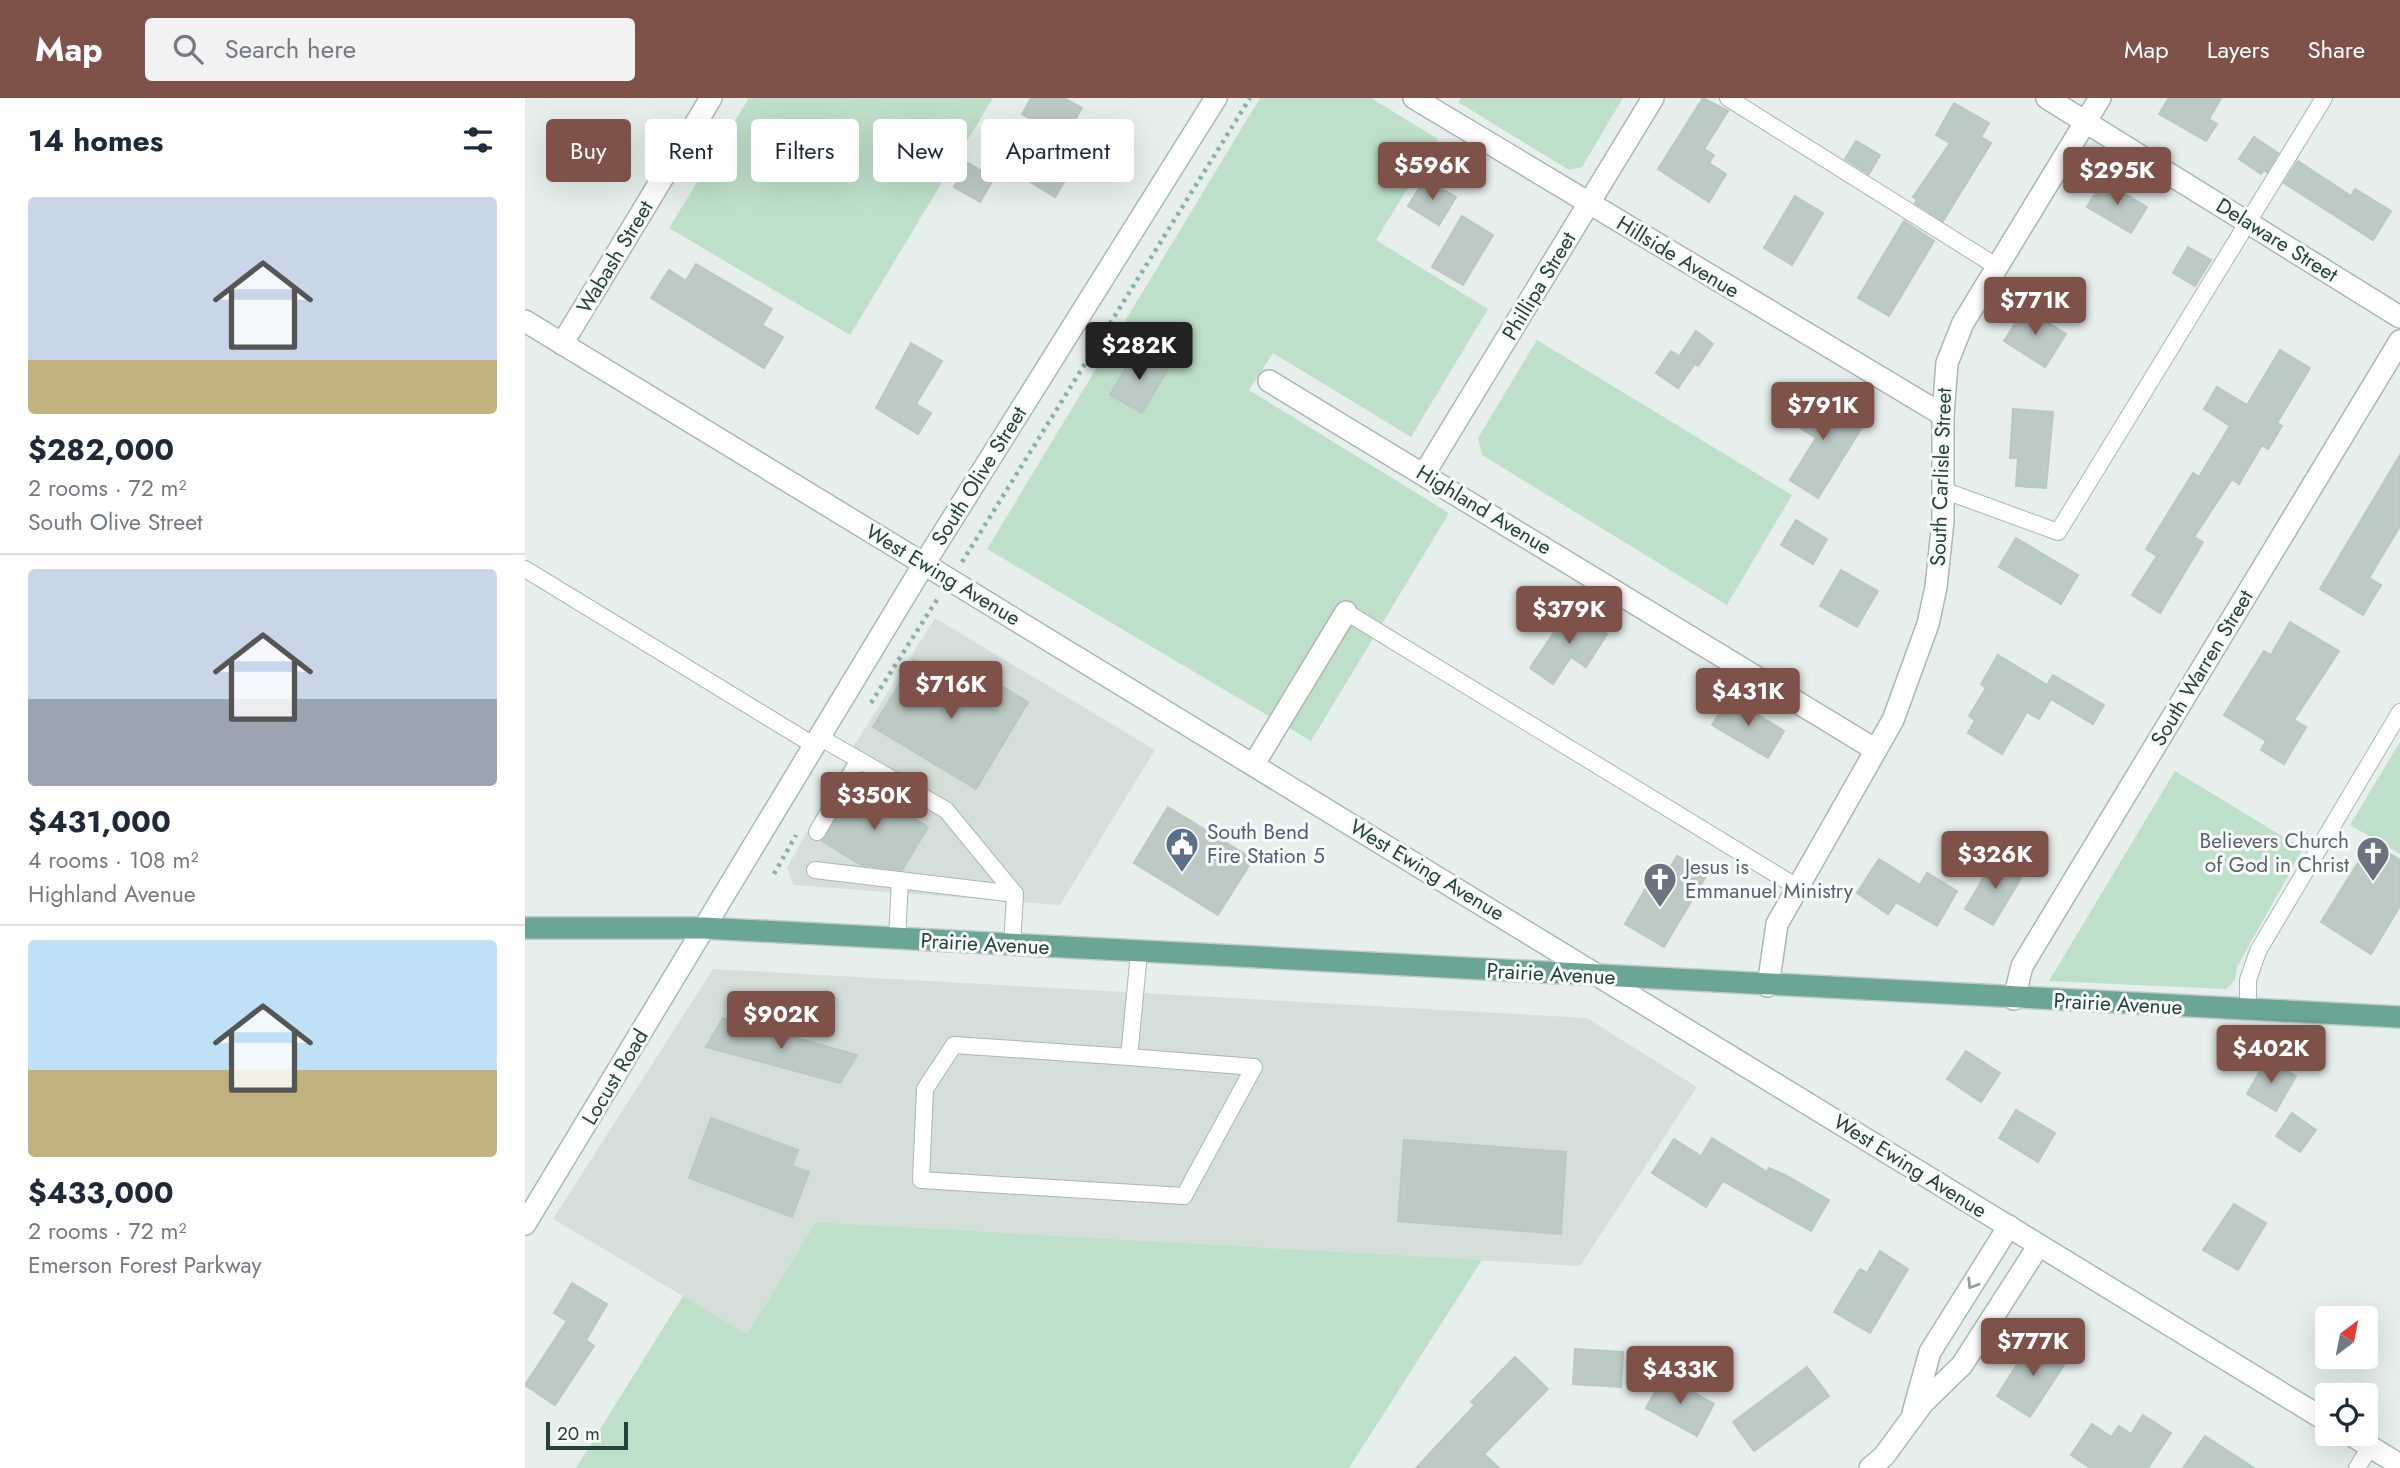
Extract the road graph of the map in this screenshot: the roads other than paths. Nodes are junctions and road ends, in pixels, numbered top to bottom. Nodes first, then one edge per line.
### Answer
1 (711, 98) edge
2 (1216, 98) edge
3 (1414, 98) edge
4 (1653, 98) edge
5 (1728, 98) edge
6 (2047, 98) edge
7 (2100, 98) edge
8 (2324, 98) edge
9 (2086, 121) junction
10 (1589, 204) junction
11 (2248, 222) junction
12 (1996, 266) junction
13 (2400, 317) edge
14 (525, 321) edge
15 (2400, 341) edge
16 (562, 344) junction
17 (1269, 381) dead end
18 (1943, 415) junction
19 (1424, 474) junction
20 (1943, 490) junction
21 (924, 564) junction
22 (525, 569) edge
23 (1346, 612) joint
24 (2400, 712) edge
25 (818, 742) junction
26 (1876, 750) junction
27 (859, 760) junction
28 (1254, 764) junction
29 (817, 832) dead end
30 (815, 870) dead end
31 (899, 880) junction
32 (1797, 887) junction
33 (1015, 894) junction
34 (525, 928) edge
35 (703, 928) junction
36 (897, 939) junction
37 (1012, 946) junction
38 (1139, 953) junction
39 (1600, 976) junction
40 (1768, 986) junction
41 (2014, 999) junction
42 (2248, 1010) junction
43 (2400, 1017) edge
44 (1129, 1057) junction
45 (525, 1224) edge
46 (2009, 1226) junction
47 (2039, 1245) junction
48 (2315, 1414) edge
49 (1912, 1416) junction
50 (2370, 1447) joint
51 (2400, 1465) edge
52 (1870, 1468) edge
53 (2357, 1468) edge

1 - 16 street, Wabash Street
2 - 21 street, South Olive Street
3 - 10 street, Hillside Avenue
4 - 10 street, Phillipa Street
5 - 12 lane
6 - 9 street, Delaware Street
7 - 9 street, South Carlisle Street
8 - 11 lane
9 - 11 street, Delaware Street
9 - 12 street, South Carlisle Street
10 - 18 street, Hillside Avenue
10 - 19 street, Phillipa Street
11 - 13 street, Delaware Street
11 - 20 lane
12 - 18 street, South Carlisle Street
14 - 16 street, West Ewing Avenue
15 - 41 street, South Warren Street
16 - 21 street, West Ewing Avenue
17 - 19 street, Highland Avenue
18 - 20 street, South Carlisle Street
19 - 26 street, Highland Avenue
20 - 26 street, South Carlisle Street
21 - 25 street, South Olive Street
21 - 28 street, West Ewing Avenue
22 - 25 lane
23 - 28 street
23 - 32 lane
24 - 42 lane
25 - 27 lane
25 - 35 street, South Olive Street
26 - 32 street, South Carlisle Street
27 - 29 lane
27 - 33 lane
28 - 39 street, West Ewing Avenue
30 - 31 lane
31 - 33 lane
31 - 36 lane
32 - 40 street, South Carlisle Street
33 - 37 lane
34 - 35 main road, Prairie Avenue
35 - 36 main road, Prairie Avenue
35 - 45 street, Locust Road
36 - 37 main road, Prairie Avenue
37 - 38 main road, Prairie Avenue
38 - 39 main road, Prairie Avenue
38 - 44 lane
39 - 40 main road, Prairie Avenue
39 - 46 street, West Ewing Avenue
40 - 41 main road, Prairie Avenue
41 - 42 main road, Prairie Avenue
42 - 43 main road, Prairie Avenue
44 - 44 lane
46 - 47 street, West Ewing Avenue
46 -> 49 street
47 - 48 street, West Ewing Avenue
47 - 49 street
49 - 52 street
50 - 51 street
50 - 53 lane

